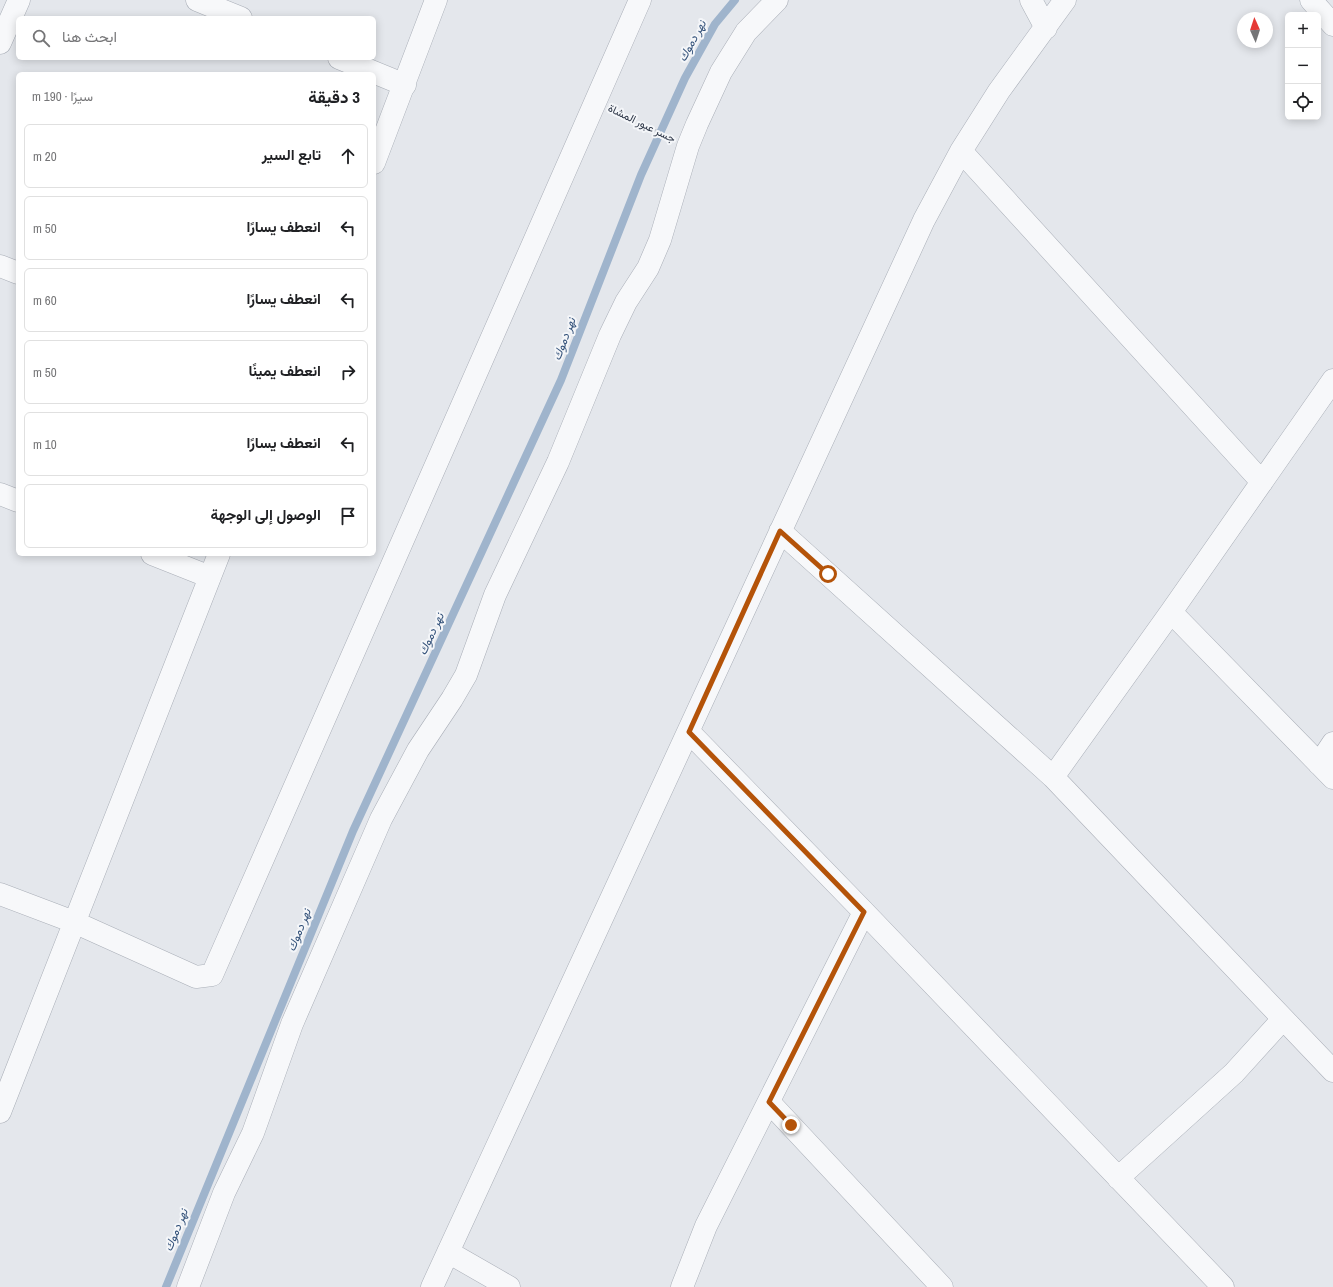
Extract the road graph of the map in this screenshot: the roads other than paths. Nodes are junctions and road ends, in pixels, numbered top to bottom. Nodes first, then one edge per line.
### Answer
1 (19, 0) edge
2 (197, 0) edge
3 (640, 0) edge
4 (777, 0) edge
5 (1030, 0) edge
6 (1065, 0) edge
7 (1311, 0) edge
8 (437, 1) edge
9 (236, 16) edge
10 (1333, 25) edge
11 (1046, 28) junction
12 (0, 43) edge
13 (344, 60) edge
14 (373, 72) edge
15 (376, 73) edge
16 (405, 85) junction
17 (961, 150) junction
18 (376, 158) edge
19 (0, 266) edge
20 (16, 272) edge
21 (1333, 380) edge
22 (1262, 482) junction
23 (0, 494) edge
24 (16, 500) edge
25 (780, 531) junction
26 (157, 556) edge
27 (218, 556) edge
28 (210, 577) junction
29 (1171, 612) junction
30 (689, 732) junction
31 (1333, 743) edge
32 (1326, 771) edge
33 (1053, 777) junction
34 (0, 894) edge
35 (864, 912) junction
36 (74, 922) junction
37 (1282, 1020) junction
38 (1333, 1071) edge
39 (769, 1102) junction
40 (0, 1112) edge
41 (1118, 1178) junction
42 (448, 1252) junction
43 (188, 1287) edge
44 (432, 1287) edge
45 (509, 1287) edge
46 (682, 1287) edge
47 (942, 1287) edge
48 (1223, 1287) edge

1 - 12 street
2 - 9 street
3 - 36 street
4 - 43 street
5 - 11 street
6 - 11 street
7 - 10 street
8 - 16 street
11 - 17 street
13 - 14 street
15 - 16 street
16 - 18 street
17 - 22 street
17 - 25 street
19 - 20 street
21 - 22 street
22 - 29 street
23 - 24 street
25 - 30 street
25 - 33 street
26 - 28 street
27 - 28 street
28 - 36 street
29 - 32 street
29 - 33 street
30 - 35 street
30 - 42 street
31 - 32 street
33 - 37 street
34 - 36 street
35 - 39 street
35 - 41 street
36 - 40 street
37 - 38 street
37 - 41 street
39 - 46 street
39 - 47 street
41 - 48 street
42 - 44 street
42 - 45 street

